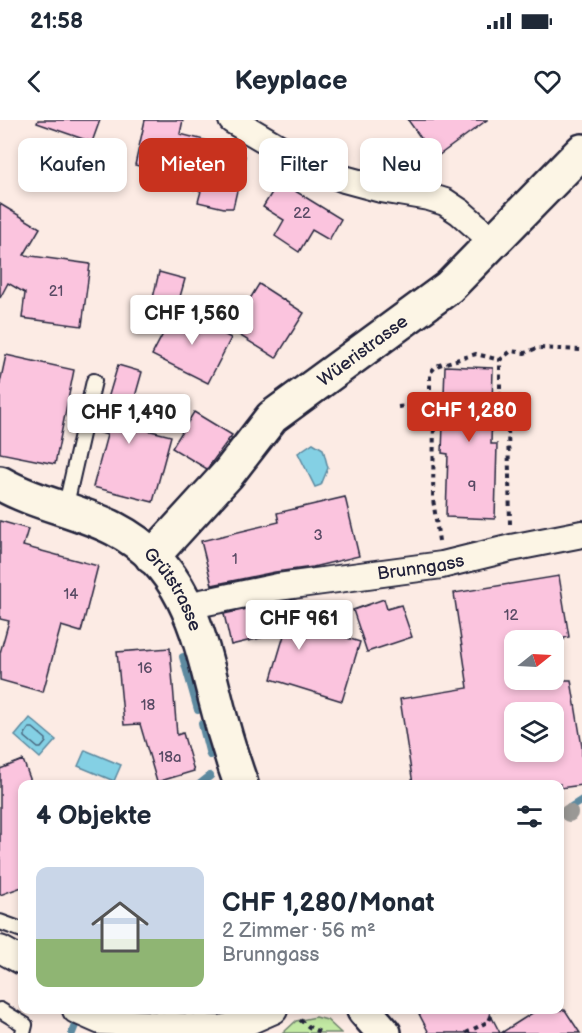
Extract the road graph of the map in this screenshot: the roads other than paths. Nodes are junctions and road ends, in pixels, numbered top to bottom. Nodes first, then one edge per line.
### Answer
1 (232, 120) edge
2 (582, 151) edge
3 (494, 242) junction
4 (94, 381) dead end
5 (0, 483) edge
6 (65, 509) junction
7 (582, 534) edge
8 (152, 557) junction
9 (188, 606) junction
10 (240, 780) edge
11 (0, 922) edge
12 (18, 929) edge
13 (0, 949) edge
14 (18, 959) edge
15 (0, 1010) edge
16 (87, 1014) edge
17 (265, 1014) edge
18 (367, 1014) edge
19 (110, 1022) edge
20 (23, 1033) edge
21 (384, 1033) edge

1 - 3 street
2 - 3 street, Wüeristrasse
3 - 8 street, Wüeristrasse
4 - 6 lane
5 - 6 street, Grütstrasse
6 - 8 street, Grütstrasse
7 - 9 street, Brunngass
8 - 9 street, Grütstrasse
9 - 10 street, Grütstrasse
11 - 12 lane
13 - 14 street
15 - 20 lane
16 - 19 street
17 - 19 street
18 - 21 street

